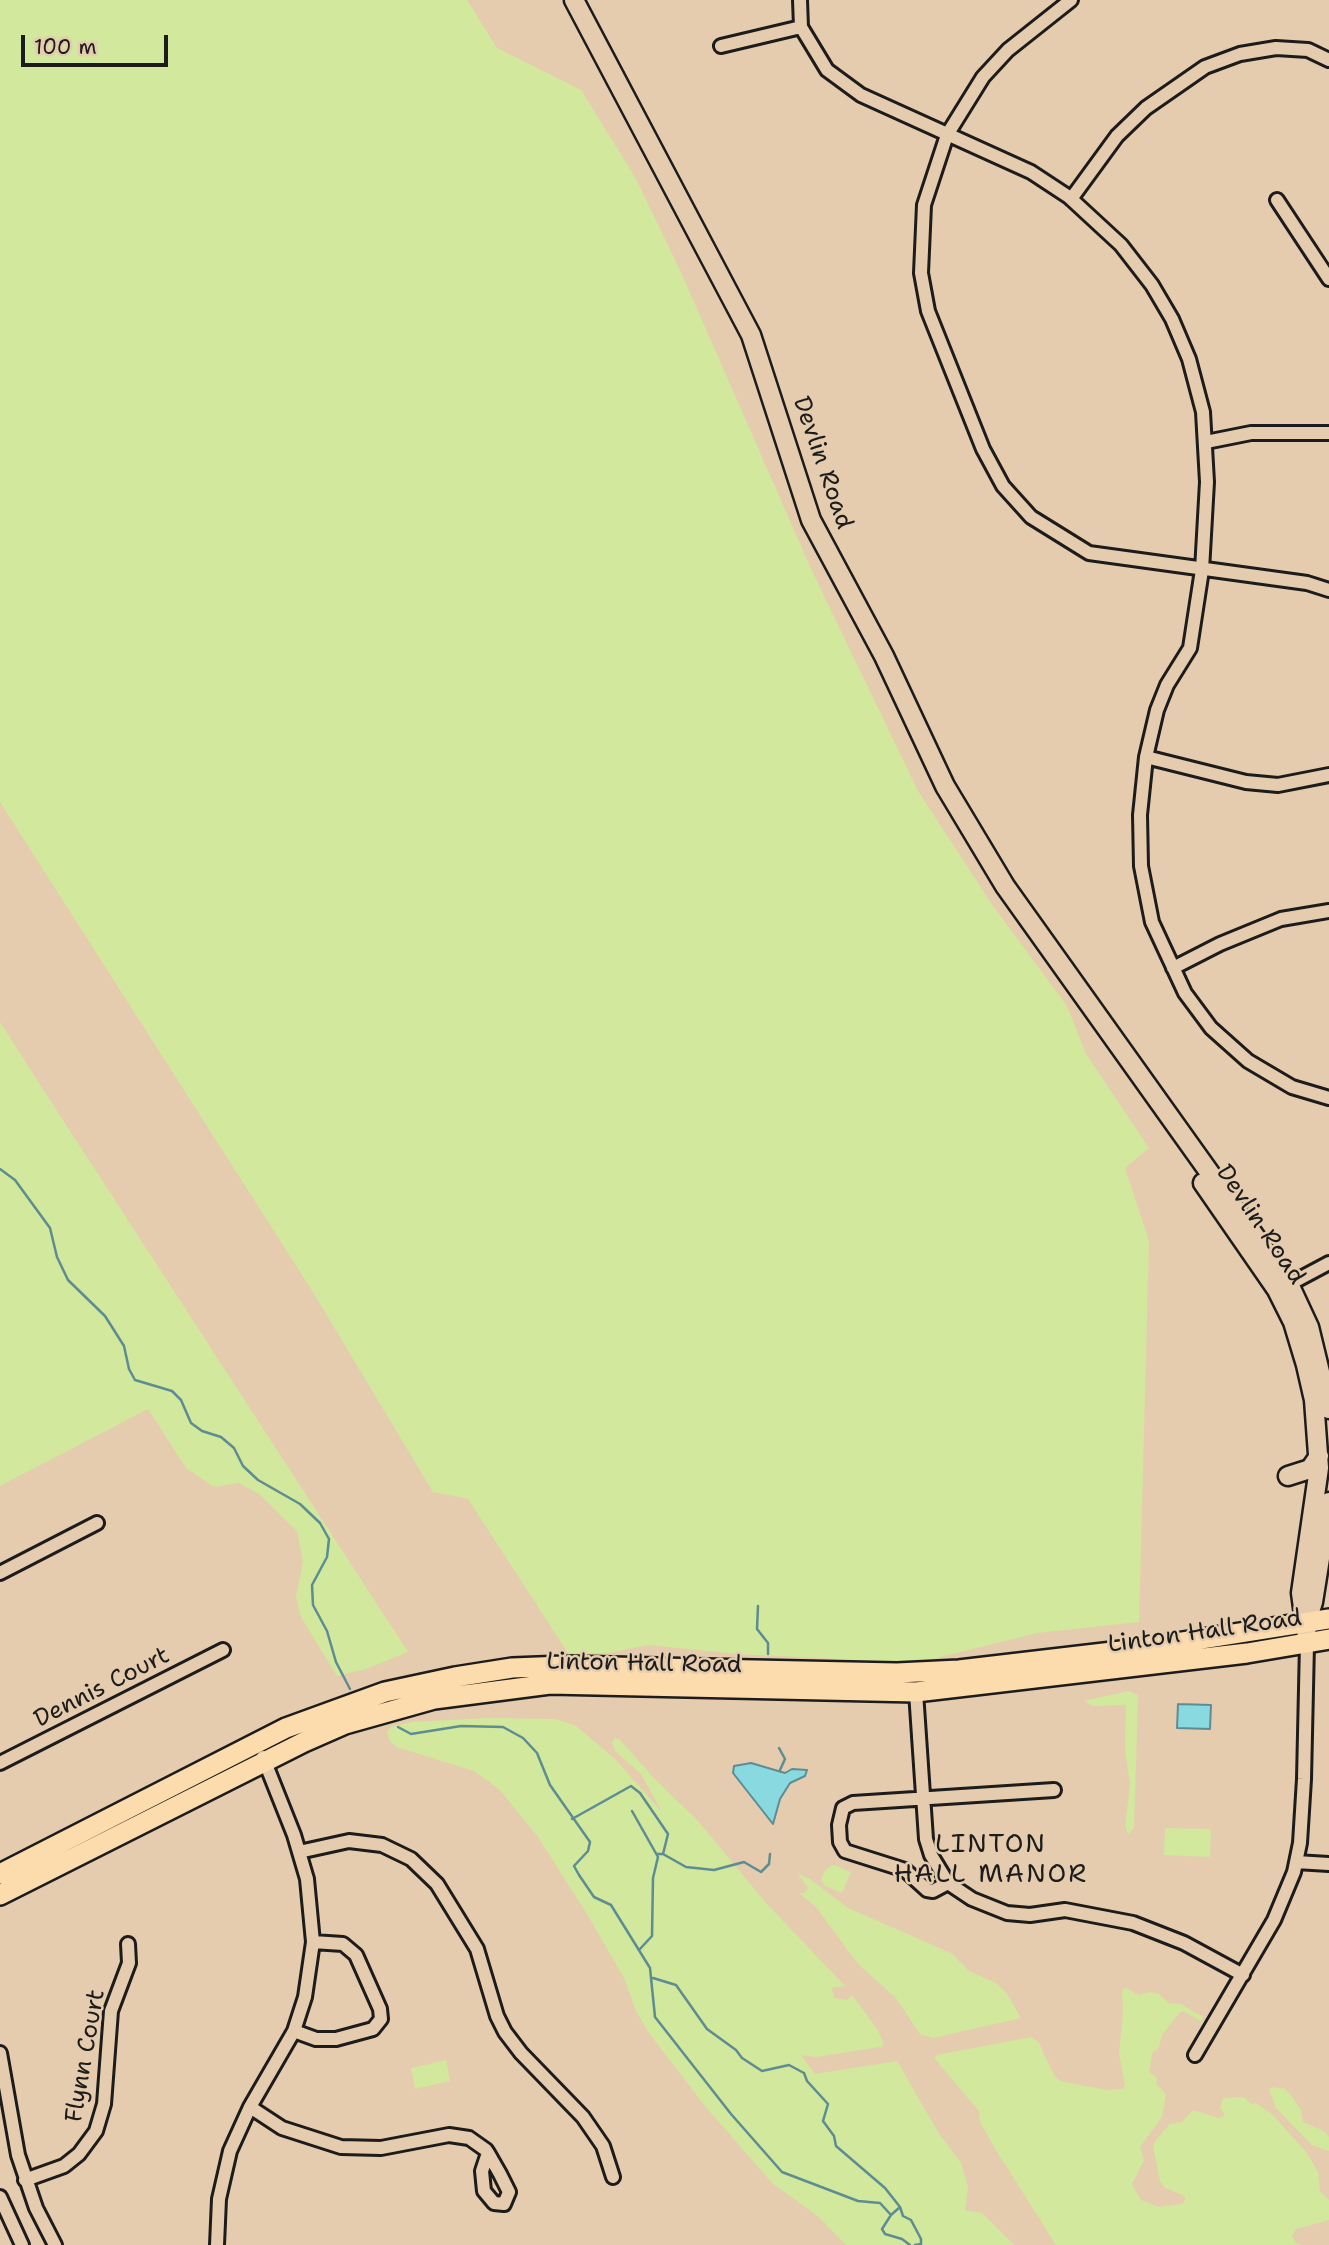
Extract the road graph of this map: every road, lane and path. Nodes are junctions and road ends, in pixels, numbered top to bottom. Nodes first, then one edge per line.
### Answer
1 (574, 0) edge
2 (800, 0) edge
3 (1071, 0) edge
4 (802, 27) junction
5 (721, 46) dead end
6 (1329, 60) edge
7 (947, 135) junction
8 (1071, 199) junction
9 (1277, 200) dead end
10 (1329, 279) edge
11 (1329, 433) edge
12 (1206, 442) junction
13 (1202, 570) junction
14 (1329, 590) edge
15 (1146, 757) junction
16 (1329, 775) edge
17 (1329, 911) edge
18 (1173, 968) junction
19 (1329, 1098) edge
20 (1329, 1263) edge
21 (1283, 1287) junction
22 (1329, 1409) edge
23 (1318, 1456) junction
24 (1322, 1501) edge
25 (97, 1523) dead end
26 (0, 1573) edge
27 (1329, 1619) edge
28 (1307, 1634) junction
29 (1329, 1639) edge
30 (223, 1650) dead end
31 (916, 1692) junction
32 (261, 1752) junction
33 (0, 1763) edge
34 (1054, 1790) dead end
35 (923, 1799) junction
36 (299, 1852) junction
37 (1296, 1862) junction
38 (1329, 1864) edge
39 (0, 1874) edge
40 (948, 1883) junction
41 (0, 1895) edge
42 (313, 1942) junction
43 (128, 1944) dead end
44 (1243, 1975) junction
45 (294, 2031) junction
46 (0, 2053) edge
47 (1195, 2055) dead end
48 (250, 2107) junction
49 (488, 2153) dead end
50 (613, 2177) dead end
51 (25, 2180) junction
52 (0, 2197) edge
53 (22, 2245) edge
54 (55, 2245) edge
55 (216, 2245) edge

1 - 21 main road, Devlin Road
2 - 4 street
3 - 7 street
4 - 5 street
4 - 7 street
6 - 8 street
7 - 8 street
7 - 13 street
8 - 12 street
9 - 10 street
11 - 12 street
12 - 13 street
13 - 14 street
13 - 15 street
15 - 16 street
15 - 18 street
17 - 18 street
18 - 19 street
20 - 21 street
21 - 22 main road, Devlin Road
21 - 23 main road, Devlin Road
23 - 24 main road, Devlin Road
23 - 24 main road
24 - 28 main road, Devlin Road
25 - 26 street
27 - 28 main road, Linton Hall Road
28 - 29 main road, Linton Hall Road
28 - 31 main road, Linton Hall Road
28 - 32 main road, Linton Hall Road
28 - 37 street
30 - 33 street, Dennis Court
31 - 32 main road, Linton Hall Road
31 - 35 street
32 - 36 street
32 - 39 main road, Linton Hall Road
32 - 41 main road, Linton Hall Road
34 - 35 street
35 - 40 street
35 - 40 street
36 - 42 street
36 - 50 street
37 - 38 street
37 - 44 street
40 - 44 street
42 - 45 street
42 - 45 street
43 - 51 street, Flynn Court
44 - 47 street
45 - 48 street
46 - 51 street
48 - 49 street
48 - 55 street
51 - 54 street
52 - 53 street

